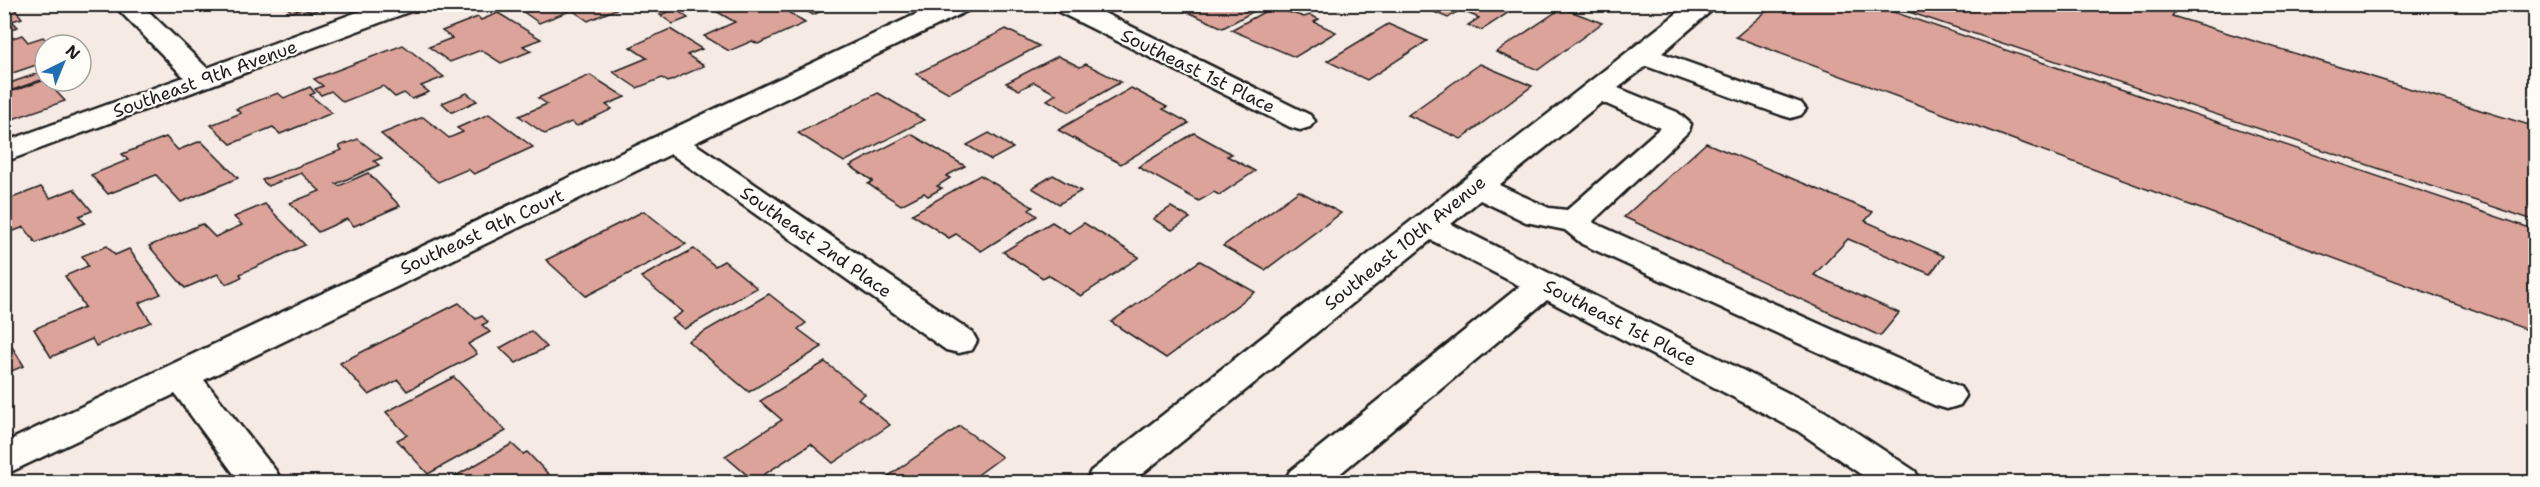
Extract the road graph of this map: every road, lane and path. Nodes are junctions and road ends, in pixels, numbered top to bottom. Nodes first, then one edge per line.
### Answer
1 (126, 4) edge
2 (405, 4) edge
3 (960, 4) edge
4 (1064, 4) edge
5 (1706, 4) edge
6 (1642, 55) junction
7 (202, 80) junction
8 (1598, 90) junction
9 (1791, 109) dead end
10 (1300, 121) dead end
11 (673, 142) junction
12 (4, 153) edge
13 (1477, 186) junction
14 (1576, 219) junction
15 (1428, 225) junction
16 (1544, 284) junction
17 (958, 341) dead end
18 (180, 376) junction
19 (1947, 396) dead end
20 (4, 460) edge
21 (262, 483) edge
22 (1105, 483) edge
23 (1304, 483) edge
24 (1901, 483) edge

1 - 7 street
2 - 7 street, Southeast 9th Avenue
3 - 11 street, Southeast 9th Court
4 - 10 street, Southeast 1st Place
5 - 6 street, Southeast 10th Avenue
6 - 8 street, Southeast 10th Avenue
6 - 9 street
7 - 12 street, Southeast 9th Avenue
8 - 13 street, Southeast 10th Avenue
8 - 14 street
11 - 17 street, Southeast 2nd Place
11 - 18 street, Southeast 9th Court
13 - 14 street
13 - 15 street, Southeast 10th Avenue
14 - 19 street
15 - 16 street, Southeast 1st Place
15 - 22 street, Southeast 10th Avenue
16 - 23 street
16 - 24 street, Southeast 1st Place
18 - 20 street, Southeast 9th Court
18 - 21 street

